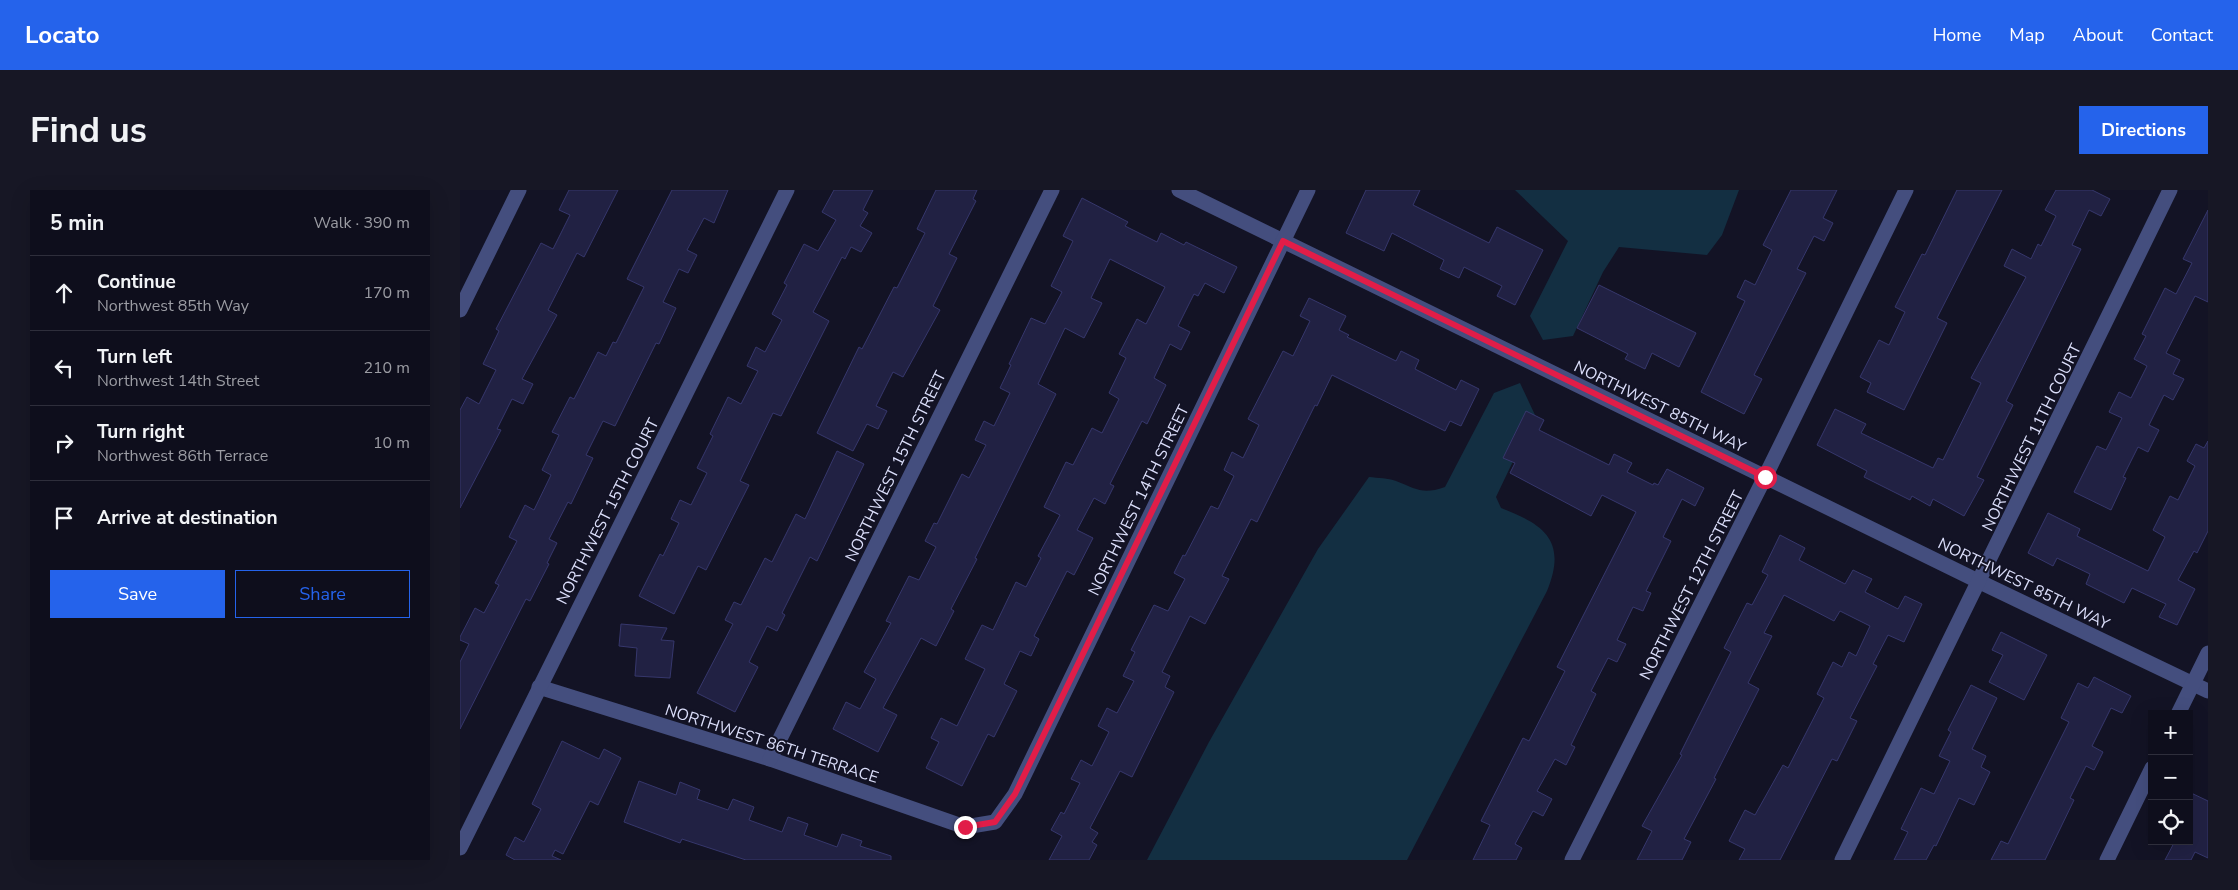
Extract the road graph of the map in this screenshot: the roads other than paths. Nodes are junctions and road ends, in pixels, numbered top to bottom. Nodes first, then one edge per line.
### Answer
1 (518, 190) edge
2 (787, 190) edge
3 (1052, 190) edge
4 (1179, 190) edge
5 (1308, 190) edge
6 (1906, 190) edge
7 (2170, 190) edge
8 (1283, 241) junction
9 (460, 310) edge
10 (1765, 477) junction
11 (1980, 582) junction
12 (2208, 653) edge
13 (2193, 683) junction
14 (539, 687) junction
15 (2208, 691) edge
16 (2180, 710) edge
17 (770, 758) junction
18 (2148, 776) edge
19 (995, 822) joint
20 (460, 848) edge
21 (1572, 860) edge
22 (1842, 860) edge
23 (2107, 860) edge

1 - 9 street
2 - 14 street, NORTHWEST 15TH COURT
3 - 17 street, NORTHWEST 15TH STREET
4 - 8 street, NORTHWEST 85TH WAY
5 - 8 street, NORTHWEST 14TH STREET
6 - 10 street, NORTHWEST 12TH STREET
7 - 11 street, NORTHWEST 11TH COURT
8 - 10 street, NORTHWEST 85TH WAY
8 - 19 street, NORTHWEST 14TH STREET
10 - 11 street, NORTHWEST 85TH WAY
10 - 21 street, NORTHWEST 12TH STREET
11 - 13 street, NORTHWEST 85TH WAY
11 - 22 street, NORTHWEST 11TH COURT
12 - 13 street
13 - 15 street, NORTHWEST 85TH WAY
13 - 16 street
14 - 17 street, NORTHWEST 86TH TERRACE
14 - 20 street, NORTHWEST 15TH COURT
17 - 19 street, NORTHWEST 86TH TERRACE
18 - 23 street

